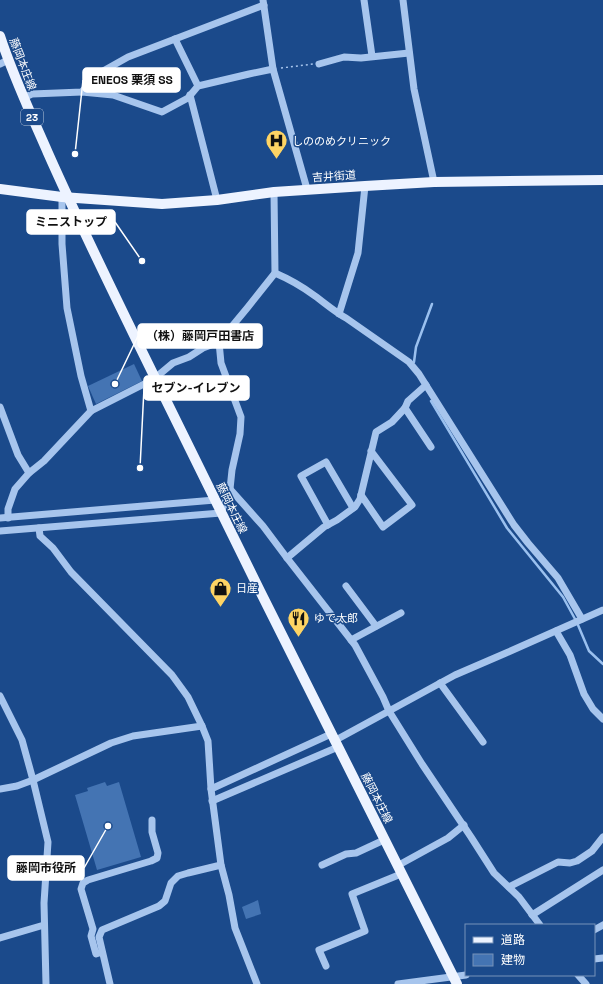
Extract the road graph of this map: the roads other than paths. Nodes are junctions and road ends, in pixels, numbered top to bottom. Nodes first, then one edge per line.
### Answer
1 (364, 0) edge
2 (403, 0) edge
3 (263, 2) edge
4 (0, 36) edge
5 (175, 39) junction
6 (2, 48) edge
7 (409, 53) junction
8 (372, 56) junction
9 (4, 62) edge
10 (319, 64) road end
11 (273, 69) junction
12 (198, 86) junction
13 (82, 92) junction
14 (190, 95) junction
15 (23, 98) junction
16 (603, 180) edge
17 (434, 182) junction
18 (365, 186) junction
19 (0, 189) edge
20 (307, 189) junction
21 (274, 192) junction
22 (65, 197) junction
23 (217, 200) junction
24 (275, 272) junction
25 (339, 314) junction
26 (219, 342) junction
27 (155, 378) junction
28 (426, 385) junction
29 (0, 407) edge
30 (405, 408) junction
31 (91, 411) junction
32 (431, 447) dead end
33 (372, 451) junction
34 (29, 473) junction
35 (230, 489) junction
36 (361, 495) junction
37 (215, 500) junction
38 (353, 508) junction
39 (221, 513) junction
40 (0, 518) edge
41 (8, 518) junction
42 (328, 525) junction
43 (39, 528) junction
44 (0, 531) edge
45 (287, 558) junction
46 (346, 586) dead end
47 (603, 610) edge
48 (401, 613) dead end
49 (582, 619) junction
50 (376, 626) junction
51 (556, 631) junction
52 (351, 640) junction
53 (440, 683) junction
54 (0, 696) edge
55 (389, 711) junction
56 (603, 719) edge
57 (202, 726) junction
58 (334, 741) junction
59 (483, 742) dead end
60 (33, 780) junction
61 (211, 789) junction
62 (0, 790) edge
63 (212, 800) junction
64 (152, 820) dead end
65 (464, 825) junction
66 (603, 837) edge
67 (384, 840) junction
68 (221, 865) junction
69 (322, 865) dead end
70 (399, 870) junction
71 (603, 870) edge
72 (509, 887) junction
73 (532, 915) junction
74 (539, 924) edge
75 (44, 925) junction
76 (0, 938) edge
77 (102, 952) junction
78 (326, 966) dead end
79 (465, 975) edge
80 (579, 976) edge
81 (455, 980) edge
82 (46, 984) edge
83 (110, 984) edge
84 (257, 984) edge
85 (398, 984) edge
86 (586, 984) edge

1 - 8 street
2 - 7 street
3 - 5 street
3 - 11 street
4 - 6 main road, 藤岡本庄線 / 23
5 - 12 street
5 - 13 street
6 - 9 main road, 藤岡本庄線 / 23
7 - 8 street
7 - 17 street
8 - 10 street
9 - 15 main road, 藤岡本庄線 / 23
11 - 12 street
11 - 20 street
12 - 14 street
13 - 14 street
13 - 15 street
14 - 23 street
15 - 22 main road, 藤岡本庄線 / 23
16 - 17 main road, 吉井街道
17 - 18 main road, 吉井街道
18 - 20 main road, 吉井街道
18 - 25 street
19 - 22 main road, 吉井街道
20 - 21 main road, 吉井街道
21 - 23 main road, 吉井街道
21 - 24 street
22 - 23 main road, 吉井街道
22 - 27 main road, 藤岡本庄線 / 23
22 - 31 street
24 - 25 street
24 - 26 street
25 - 28 street
26 - 27 street
26 - 35 street
27 - 31 street
27 - 37 main road, 藤岡本庄線 / 23
28 - 30 street
28 - 49 street
29 - 34 street
30 - 32 street
30 - 33 street
31 - 34 street
33 - 36 street
33 - 36 street
34 - 41 street
35 - 39 street
35 - 45 street
36 - 38 street
37 - 39 main road, 藤岡本庄線 / 23
37 - 41 street
38 - 42 street
38 - 42 street
39 - 43 street
39 - 58 main road, 藤岡本庄線 / 23
40 - 41 street
42 - 45 street
43 - 44 street
43 - 57 street
45 - 52 street
46 - 50 street
47 - 49 street
48 - 50 street
49 - 51 street
50 - 52 street
51 - 53 street
51 - 56 street
52 - 55 street
53 - 55 street
53 - 59 street
54 - 60 street
55 - 58 street
55 - 65 street
57 - 60 street
57 - 61 street
58 - 61 street
58 - 63 street
58 - 67 main road, 藤岡本庄線 / 23
60 - 62 street
60 - 75 street
61 - 63 street
63 - 68 street
64 - 77 street
65 - 70 street
65 - 72 street
66 - 72 street
67 - 69 street
67 - 70 main road, 藤岡本庄線 / 23
68 - 77 street
68 - 84 street
70 - 78 street
70 - 81 main road, 藤岡本庄線 / 23
71 - 73 street
72 - 73 street
73 - 74 street
75 - 76 street
75 - 82 street
77 - 83 street
79 - 81 street
80 - 86 street
81 - 85 street

